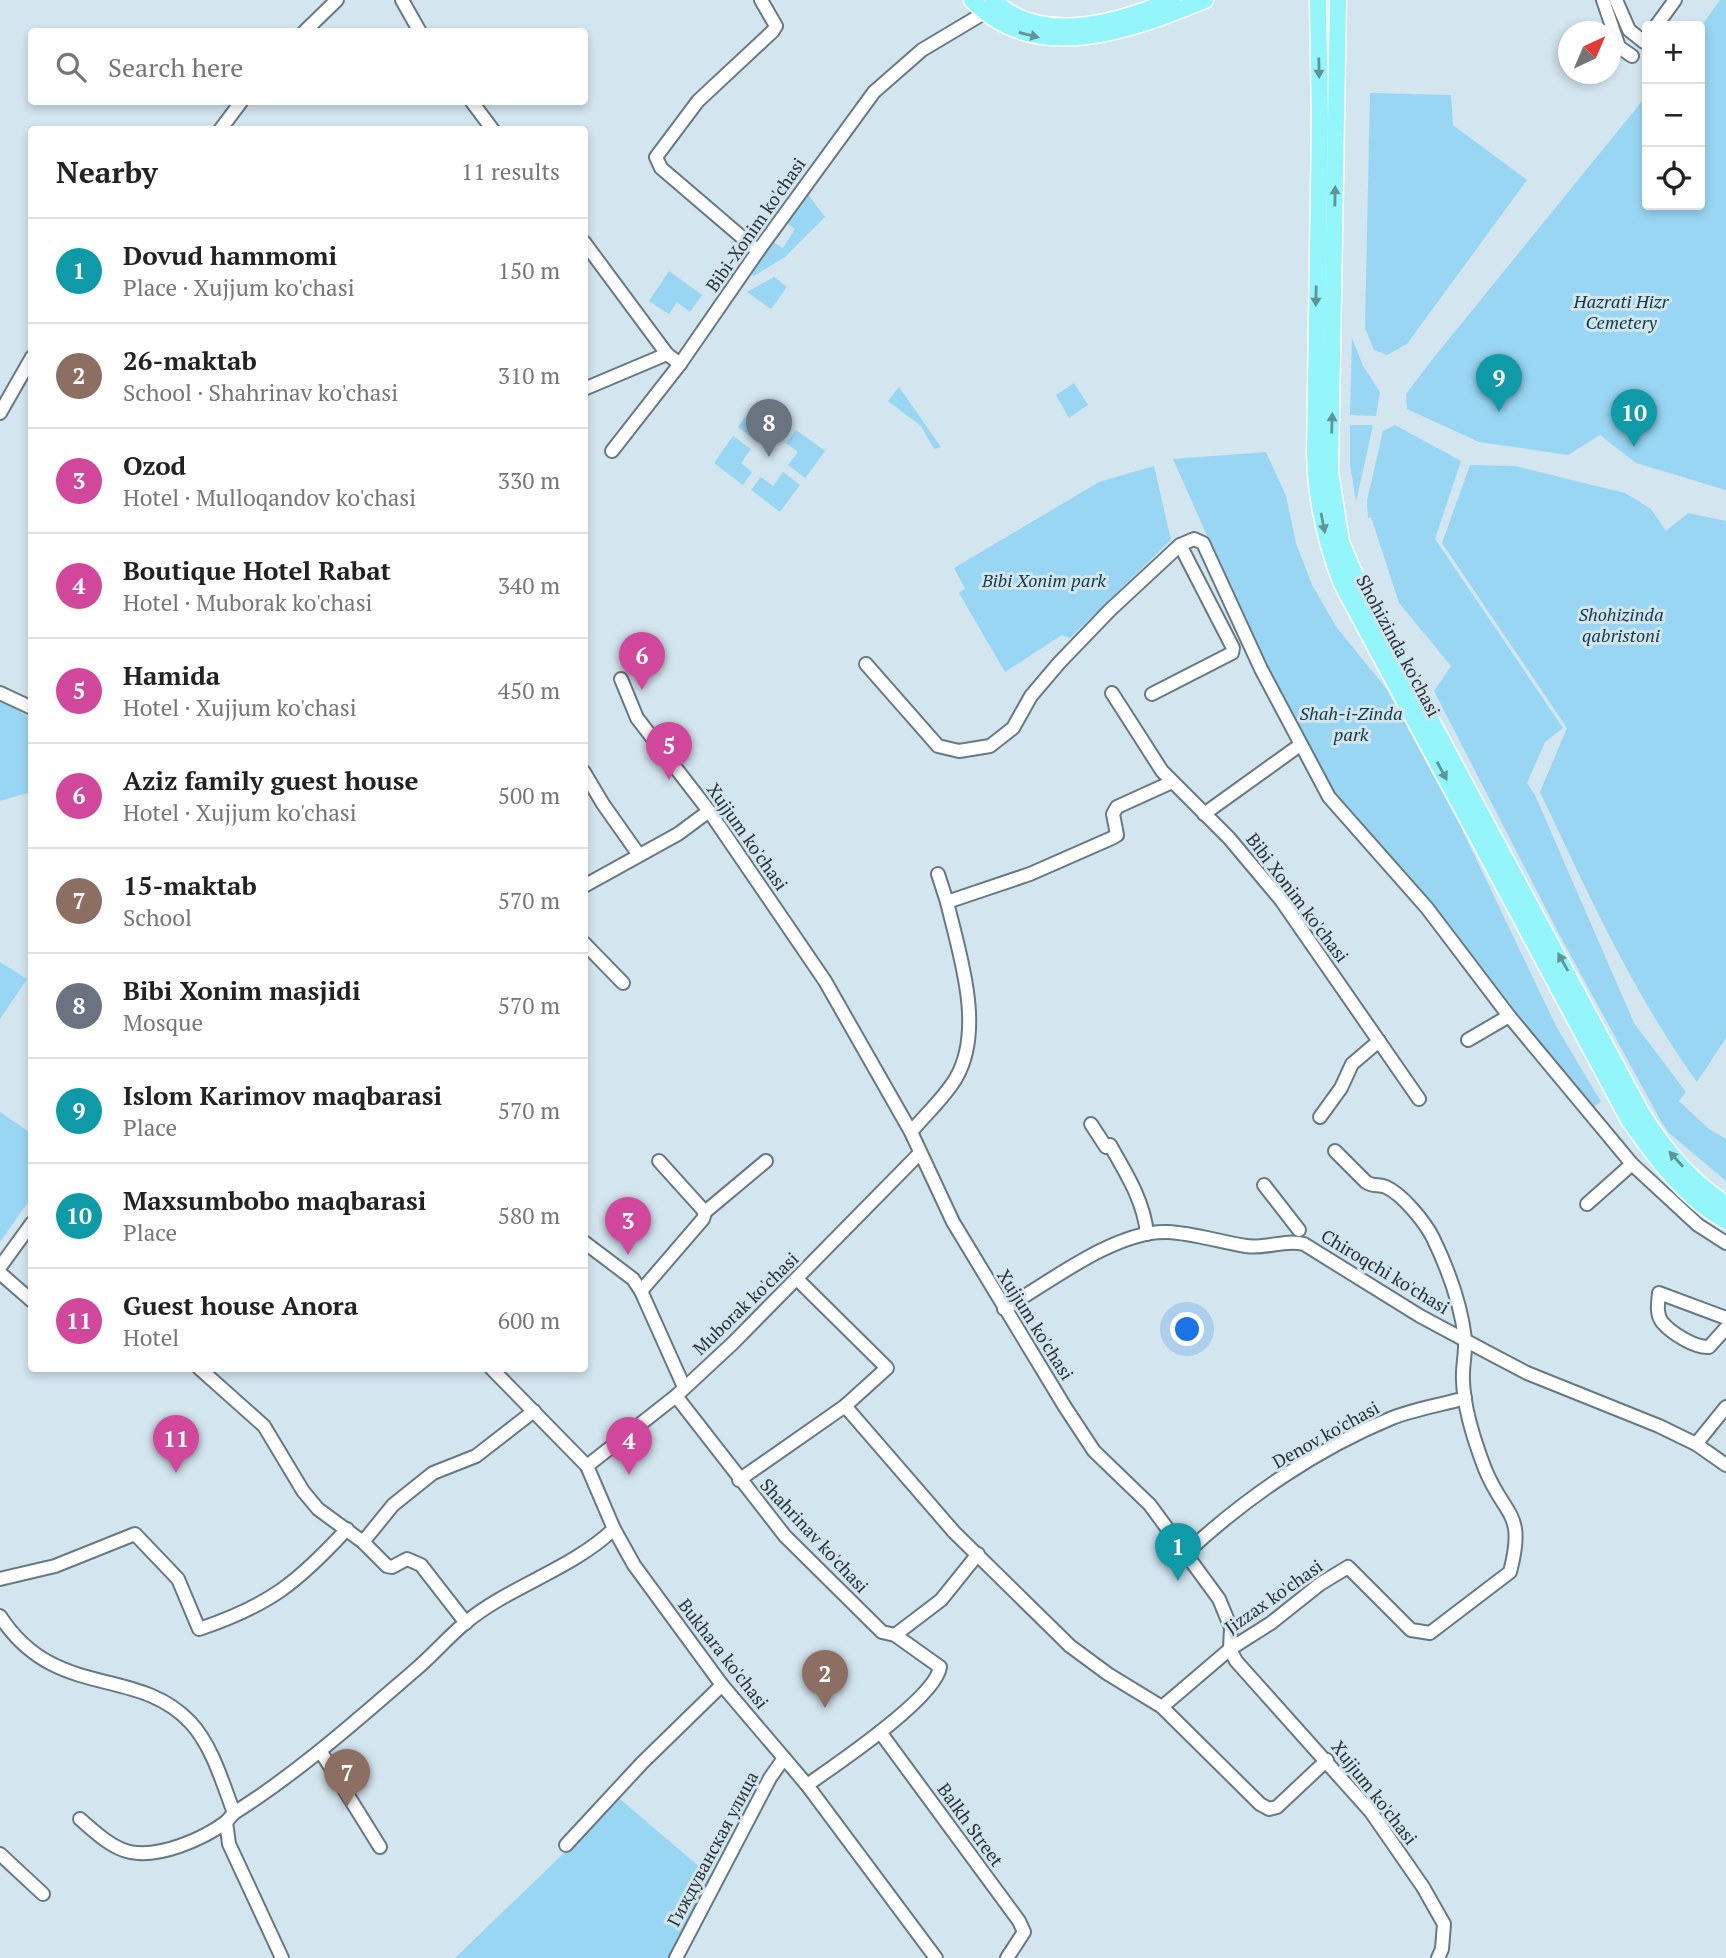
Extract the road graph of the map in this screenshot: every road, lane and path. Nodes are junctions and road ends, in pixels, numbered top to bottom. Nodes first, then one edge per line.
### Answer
1 (337, 0) edge
2 (402, 0) edge
3 (761, 0) edge
4 (972, 0) edge
5 (1172, 0) edge
6 (1318, 0) edge
7 (1338, 0) edge
8 (1603, 0) edge
9 (1616, 0) edge
10 (1675, 0) edge
11 (1194, 2) edge
12 (1148, 5) edge
13 (989, 7) edge
14 (1660, 21) edge
15 (308, 28) edge
16 (418, 28) edge
17 (1642, 38) edge
18 (1642, 45) edge
19 (239, 105) edge
20 (474, 105) edge
21 (223, 126) edge
22 (490, 126) edge
23 (588, 247) edge
24 (758, 251) junction
25 (667, 354) junction
26 (28, 364) edge
27 (680, 364) junction
28 (588, 387) edge
29 (0, 413) edge
30 (612, 450) dead end
31 (1180, 545) junction
32 (866, 664) dead end
33 (621, 679) dead end
34 (0, 693) edge
35 (1112, 693) dead end
36 (1152, 694) dead end
37 (28, 706) edge
38 (1300, 745) junction
39 (588, 779) edge
40 (1172, 782) junction
41 (709, 811) junction
42 (1204, 814) junction
43 (639, 855) junction
44 (938, 874) dead end
45 (588, 884) edge
46 (947, 902) junction
47 (588, 947) edge
48 (623, 983) dead end
49 (1509, 1016) junction
50 (1468, 1040) dead end
51 (1379, 1041) junction
52 (1419, 1099) dead end
53 (1320, 1117) dead end
54 (1091, 1124) dead end
55 (911, 1132) junction
56 (1335, 1151) dead end
57 (919, 1154) junction
58 (659, 1161) dead end
59 (766, 1161) dead end
60 (1632, 1164) junction
61 (1264, 1185) dead end
62 (1587, 1204) dead end
63 (1726, 1205) edge
64 (705, 1212) junction
65 (1726, 1221) edge
66 (28, 1228) edge
67 (1299, 1230) dead end
68 (1147, 1234) junction
69 (1726, 1243) edge
70 (588, 1245) edge
71 (0, 1267) edge
72 (0, 1273) edge
73 (797, 1279) junction
74 (641, 1291) junction
75 (28, 1298) edge
76 (1004, 1309) junction
77 (1726, 1318) edge
78 (1726, 1328) edge
79 (1465, 1339) junction
80 (203, 1372) edge
81 (495, 1372) edge
82 (680, 1391) junction
83 (1465, 1398) junction
84 (845, 1406) junction
85 (1726, 1407) edge
86 (534, 1411) junction
87 (1696, 1444) junction
88 (1726, 1465) edge
89 (587, 1466) junction
90 (739, 1480) junction
91 (347, 1529) junction
92 (614, 1530) junction
93 (363, 1542) junction
94 (978, 1554) junction
95 (1185, 1554) junction
96 (0, 1579) edge
97 (0, 1616) edge
98 (466, 1623) junction
99 (895, 1635) junction
100 (1230, 1649) junction
101 (722, 1685) junction
102 (1163, 1707) junction
103 (880, 1732) junction
104 (321, 1752) junction
105 (784, 1758) junction
106 (1327, 1760) junction
107 (807, 1785) junction
108 (230, 1817) junction
109 (80, 1819) dead end
110 (566, 1845) dead end
111 (380, 1847) dead end
112 (0, 1854) edge
113 (43, 1894) dead end
114 (282, 1958) edge
115 (676, 1958) edge
116 (936, 1958) edge
117 (1007, 1958) edge
118 (1438, 1958) edge

1 - 15 street
2 - 16 street
3 - 24 street
4 - 13 main road
5 - 12 main road
6 -> 65 main road, Shohizinda ko'chasi
63 -> 7 main road, Shohizinda ko'chasi
8 - 18 street
9 - 17 street
10 - 14 street
13 -> 11 main road
12 - 13 main road
13 - 24 street, Bibi-Xonim ko'chasi
19 - 21 street
20 - 22 street
23 - 25 street
24 - 27 street, Bibi-Xonim ko'chasi
25 - 27 street
25 - 28 street
26 - 29 street
27 - 30 street, Bibi-Xonim ko'chasi
31 - 32 street
31 - 36 street
31 - 38 street
33 - 41 street, Xujjum ko'chasi
34 - 37 street
35 - 40 street, Bibi Xonim ko'chasi
38 - 42 street
38 - 49 street
39 - 43 street
40 - 42 street, Bibi Xonim ko'chasi
40 - 46 street
41 - 43 street
41 - 55 street, Xujjum ko'chasi
42 - 51 street, Bibi Xonim ko'chasi
43 - 45 street
44 - 46 street
46 - 55 street
47 - 48 street
49 - 50 street
49 - 60 street
51 - 52 street, Bibi Xonim ko'chasi
51 - 53 street
54 - 68 street
55 - 57 street, Xujjum ko'chasi
56 - 79 street, Jizzax ko'chasi
57 - 73 street, Muborak ko'chasi
57 - 76 street, Xujjum ko'chasi
58 - 64 street
59 - 64 street
60 - 62 street
60 - 69 street
61 - 67 street
64 - 74 street
66 - 71 street
68 - 76 street, Chiroqchi ko'chasi
68 - 79 street, Chiroqchi ko'chasi
70 - 74 street
72 - 75 street
73 - 82 street, Muborak ko'chasi
73 - 84 street
74 - 82 street, Shahrinav ko'chasi
76 - 95 street, Xujjum ko'chasi
77 - 78 street
79 - 83 street, Jizzax ko'chasi
79 - 87 street, Chiroqchi ko'chasi
80 - 91 street
81 - 86 street, Bukhara ko'chasi
82 - 89 street, Muborak ko'chasi
82 - 90 street, Shahrinav ko'chasi
83 - 95 street, Denov ko'chasi
83 - 100 street, Jizzax ko'chasi
84 - 90 street
84 - 94 street
85 - 87 street
86 - 89 street, Bukhara ko'chasi
86 - 93 street
87 - 88 street, Chiroqchi ko'chasi
89 - 92 street, Bukhara ko'chasi
90 - 99 street, Shahrinav ko'chasi
91 - 93 street
91 - 96 street
92 - 98 street
92 - 101 street, Bukhara ko'chasi
93 - 98 street
94 - 99 street
94 - 102 street
95 - 100 street, Xujjum ko'chasi
97 - 108 street
98 - 104 street
99 - 103 street, Shahrinav ko'chasi
100 - 102 street, Jizzax ko'chasi
100 - 106 street, Xujjum ko'chasi
101 - 105 street, Bukhara ko'chasi
101 - 110 street
102 - 106 street
103 - 107 street, Shahrinav ko'chasi
103 - 117 street, Balkh Street
104 - 108 street
104 - 111 street
105 - 107 street, Bukhara ko'chasi
105 - 115 street, Гиждуванская улица
106 - 118 street, Xujjum ko'chasi
107 - 116 street, Bukhara ko'chasi
108 - 109 street
108 - 114 street
112 - 113 street

